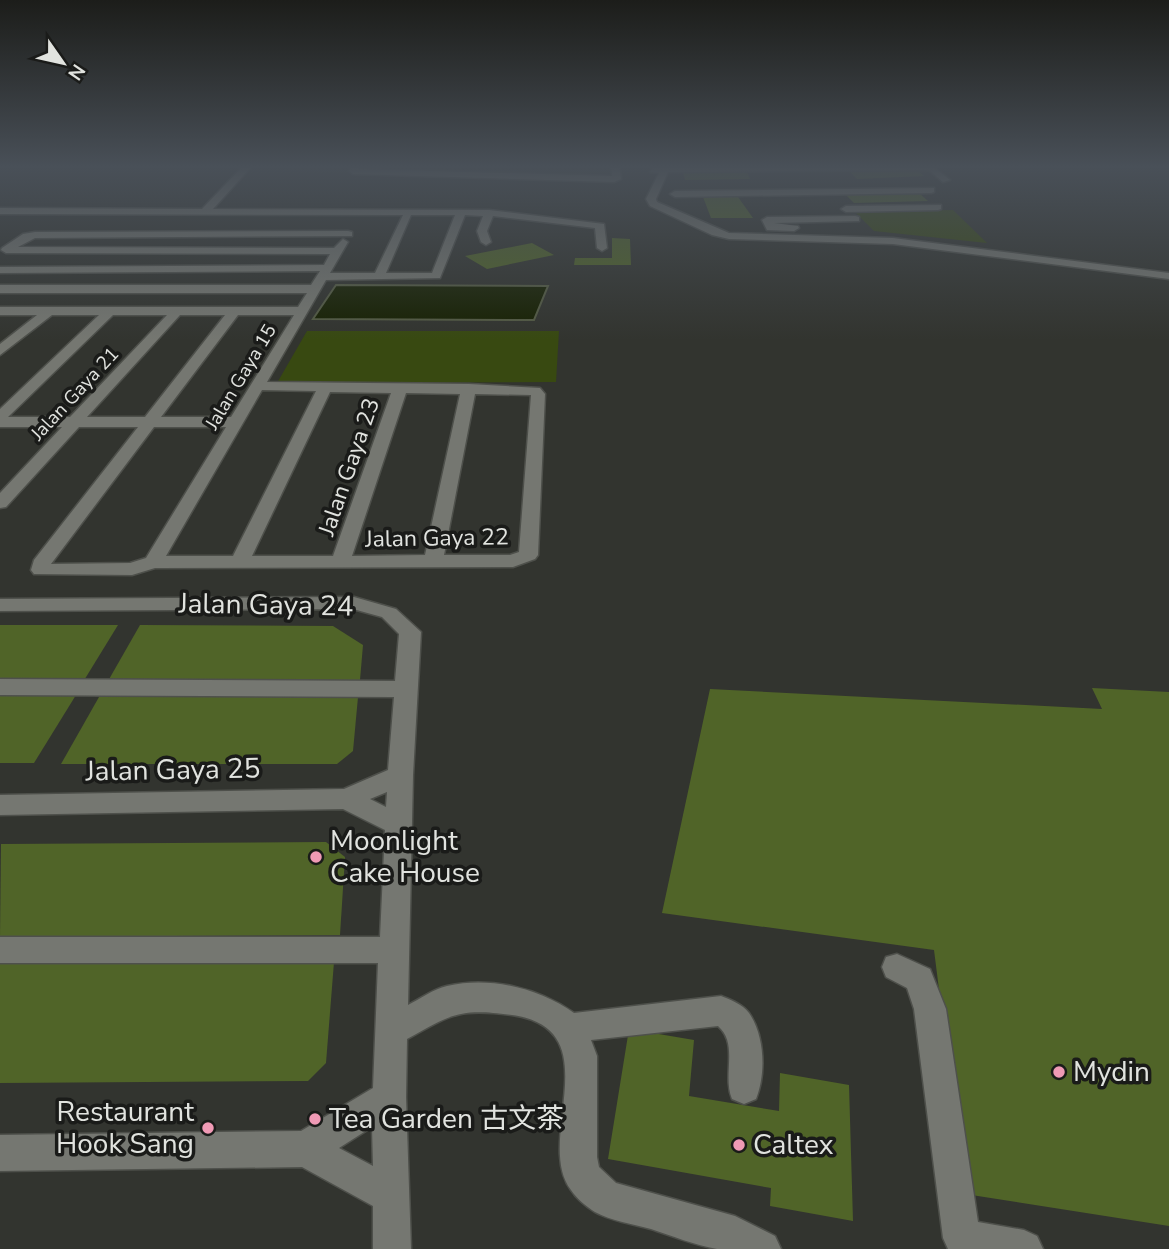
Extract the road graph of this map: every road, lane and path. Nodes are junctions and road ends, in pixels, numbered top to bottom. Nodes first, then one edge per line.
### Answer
1 (355, 223) edge
2 (404, 223) edge
3 (457, 223) edge
4 (485, 223) edge
5 (577, 223) edge
6 (695, 223) edge
7 (768, 223) edge
8 (859, 223) edge
9 (861, 226) junction
10 (193, 234) junction
11 (348, 234) junction
12 (838, 239) junction
13 (875, 240) junction
14 (486, 242) dead end
15 (909, 243) junction
16 (602, 248) dead end
17 (177, 250) junction
18 (338, 251) junction
19 (158, 269) junction
20 (0, 270) edge
21 (1169, 275) edge
22 (321, 278) junction
23 (378, 278) junction
24 (0, 289) edge
25 (0, 311) edge
26 (49, 311) junction
27 (110, 311) junction
28 (177, 311) junction
29 (234, 311) junction
30 (302, 311) junction
31 (0, 351) edge
32 (257, 386) junction
33 (325, 387) junction
34 (400, 388) junction
35 (469, 388) junction
36 (0, 419) edge
37 (76, 422) junction
38 (149, 422) junction
39 (236, 422) junction
40 (0, 503) edge
41 (240, 561) junction
42 (341, 561) junction
43 (433, 561) junction
44 (153, 562) junction
45 (0, 605) edge
46 (0, 687) edge
47 (405, 689) junction
48 (400, 775) junction
49 (347, 799) junction
50 (0, 805) edge
51 (398, 825) junction
52 (0, 950) edge
53 (394, 950) junction
54 (897, 967) dead end
55 (569, 1028) junction
56 (391, 1031) junction
57 (744, 1087) dead end
58 (389, 1097) junction
59 (304, 1149) junction
60 (0, 1153) edge
61 (391, 1196) junction
62 (963, 1244) edge
63 (392, 1249) edge
64 (762, 1249) edge
65 (1024, 1249) edge

1 - 11 street, Jalan Gaya 15
2 - 23 street
3 - 23 street
4 - 14 street
5 - 16 street
6 - 12 street
7 - 9 street
8 - 9 street
9 - 12 street
9 - 13 street
9 - 15 street
10 - 11 street
10 - 17 street
10 - 17 street
11 - 18 street, Jalan Gaya 15
12 - 13 street
13 - 15 street
15 - 21 street
17 - 18 street
17 - 19 street
18 - 22 street, Jalan Gaya 15
19 - 20 street
19 - 22 street
22 - 23 street
22 - 24 street
22 - 30 street, Jalan Gaya 15
25 - 26 street
26 - 27 street
26 - 31 street
27 - 28 street
27 - 36 street
28 - 29 street
28 - 37 street, Jalan Gaya 21
29 - 30 street
29 - 38 street
30 - 32 street, Jalan Gaya 15
32 - 33 street, Jalan Gaya 22
32 - 39 street, Jalan Gaya 15
33 - 34 street, Jalan Gaya 22
33 - 41 street
34 - 35 street, Jalan Gaya 22
34 - 42 street, Jalan Gaya 23
35 - 43 street
35 - 43 street, Jalan Gaya 22
36 - 37 street
37 - 38 street
37 - 40 street, Jalan Gaya 21
38 - 39 street
38 - 44 street, Jalan Gaya 22
39 - 44 street, Jalan Gaya 15
41 - 42 street, Jalan Gaya 22
41 - 44 street, Jalan Gaya 22
42 - 43 street, Jalan Gaya 22
45 - 47 street, Jalan Gaya 24
46 - 47 street
47 - 48 street, Jalan Gaya 24
48 - 49 street, Jalan Gaya 25
48 - 51 street, Jalan Gaya 24
49 - 50 street, Jalan Gaya 25
49 - 51 street, Jalan Gaya 25
51 - 53 street, Jalan Gaya 24
52 - 53 street
53 - 56 street, Jalan Gaya 24
54 - 62 street
55 - 56 street
55 - 57 street
55 - 64 street
56 - 58 street, Jalan Gaya 24
58 - 59 street
58 - 61 street, Jalan Gaya 24
59 - 60 street
59 - 61 street
61 - 63 street, Jalan Gaya 24
62 - 65 street

